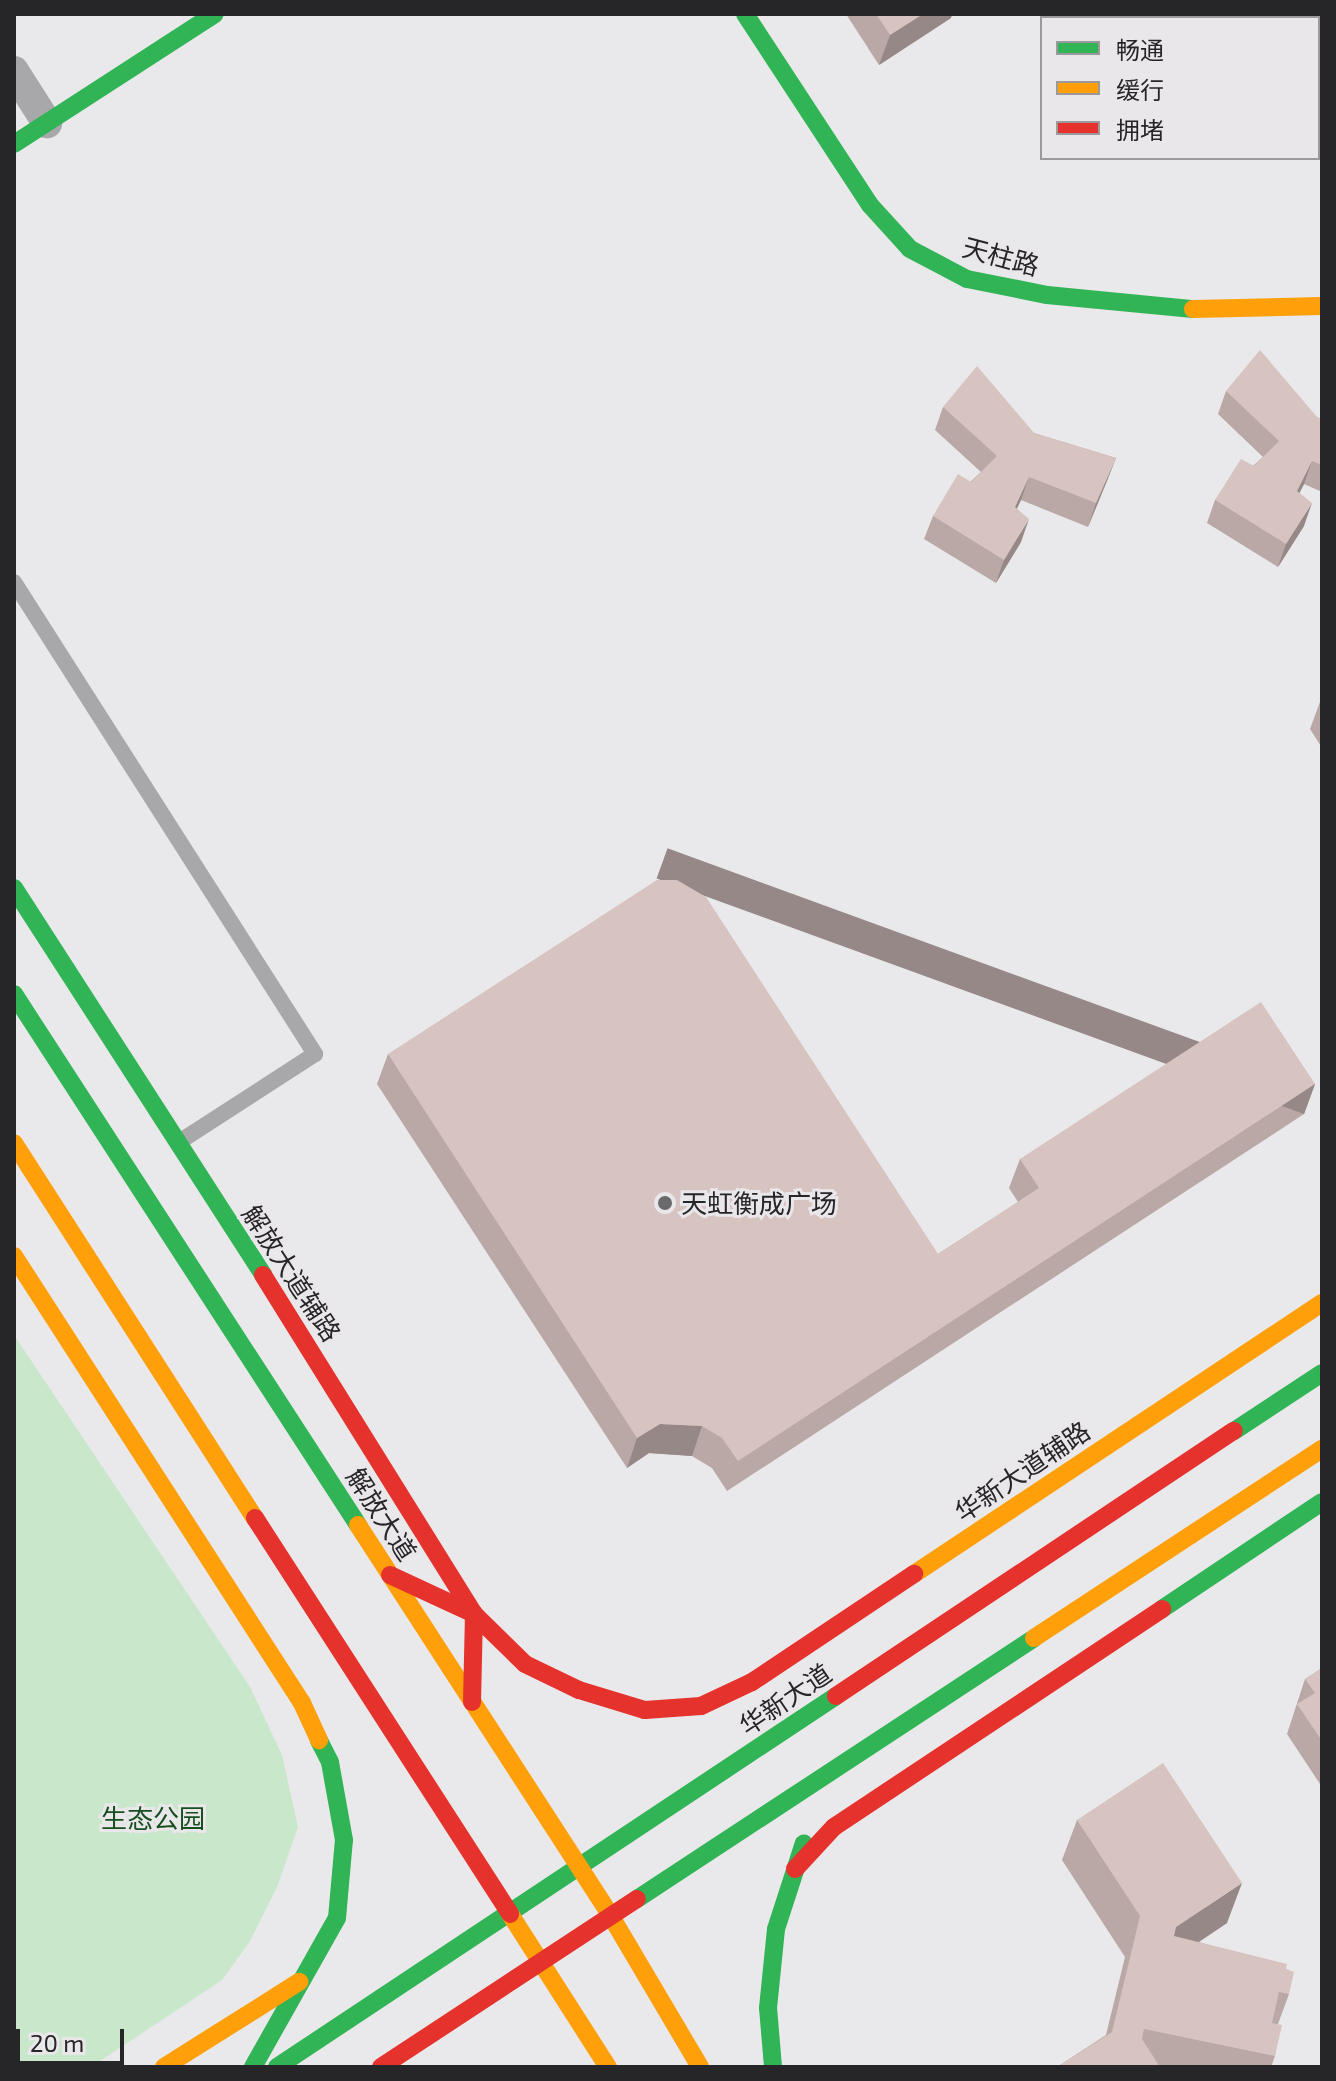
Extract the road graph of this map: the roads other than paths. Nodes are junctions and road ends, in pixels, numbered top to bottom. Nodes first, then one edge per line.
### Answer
1 (215, 14) edge
2 (745, 14) edge
3 (14, 71) edge
4 (47, 123) junction
5 (14, 144) edge
6 (1322, 306) edge
7 (14, 582) edge
8 (14, 888) edge
9 (14, 994) edge
10 (14, 1143) edge
11 (178, 1143) junction
12 (14, 1256) edge
13 (1322, 1303) edge
14 (1322, 1373) edge
15 (1322, 1449) edge
16 (1322, 1502) edge
17 (390, 1575) junction
18 (474, 1614) junction
19 (472, 1702) junction
20 (830, 1774) junction
21 (579, 1867) junction
22 (795, 1869) junction
23 (512, 1911) junction
24 (612, 1918) junction
25 (542, 1963) junction
26 (307, 1976) junction
27 (164, 2067) edge
28 (253, 2067) edge
29 (277, 2067) edge
30 (381, 2067) edge
31 (608, 2067) edge
32 (700, 2067) edge
33 (773, 2067) edge

1 - 4 main road
2 - 6 main road, 天柱路
3 - 4 street
4 - 5 main road
7 - 11 lane
8 - 11 main road, 解放大道辅路
9 - 17 main road, 解放大道
10 - 23 main road
11 - 18 main road, 解放大道辅路
12 - 26 main road
13 - 18 main road, 华新大道辅路
14 - 21 main road, 华新大道
15 - 20 main road
16 - 22 main road
17 - 18 main road
17 - 19 main road, 解放大道
18 - 19 main road
19 - 21 main road, 解放大道
20 - 22 main road
20 - 24 main road
21 - 23 main road, 华新大道
21 - 24 main road, 解放大道
22 - 33 main road
23 - 25 main road
23 - 29 main road, 华新大道
24 - 25 main road
24 - 32 main road, 解放大道
25 - 30 main road
25 - 31 main road
26 - 27 main road
26 - 28 main road

